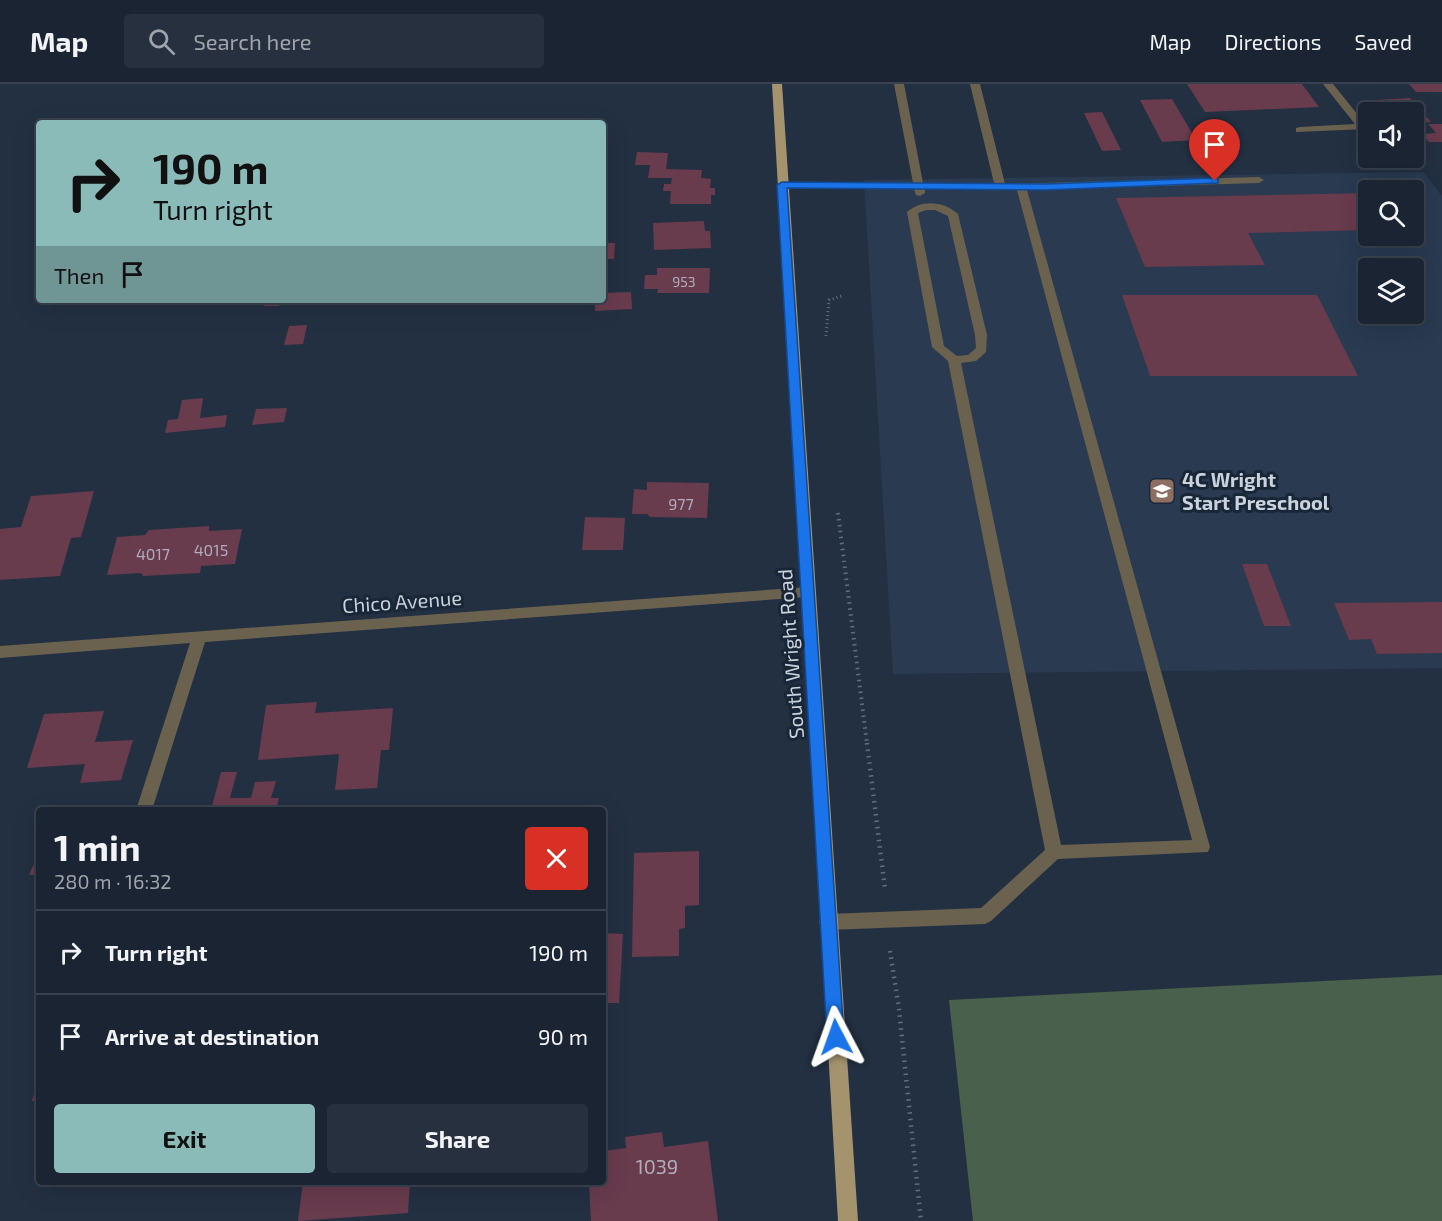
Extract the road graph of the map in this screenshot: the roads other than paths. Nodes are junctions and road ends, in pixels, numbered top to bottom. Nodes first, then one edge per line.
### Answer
1 (777, 84) edge
2 (899, 84) edge
3 (975, 84) edge
4 (1328, 84) edge
5 (1300, 130) dead end
6 (1259, 180) dead end
7 (782, 185) junction
8 (919, 185) junction
9 (1000, 186) junction
10 (1021, 187) junction
11 (923, 205) junction
12 (954, 360) junction
13 (807, 592) junction
14 (199, 638) junction
15 (0, 652) edge
16 (145, 807) edge
17 (1054, 852) junction
18 (828, 922) junction
19 (848, 1221) edge

1 - 7 main road, South Wright Road
2 - 8 street
3 - 9 street
4 - 5 street
6 - 10 street
7 - 8 street
7 - 13 main road, South Wright Road
8 - 9 street
8 - 11 street
9 - 10 street
10 - 17 street
11 - 12 street
11 - 12 street
12 - 17 street
13 - 14 street, Chico Avenue
13 - 18 main road, South Wright Road
14 - 15 street, Chico Avenue
14 - 16 street
17 - 18 street
18 - 19 main road, South Wright Road

